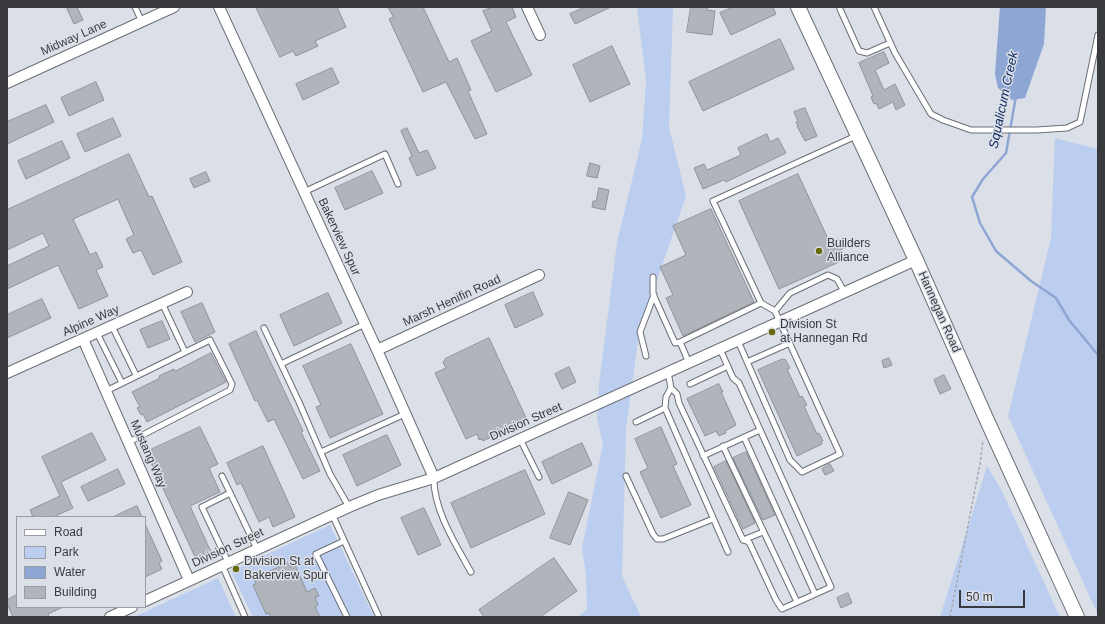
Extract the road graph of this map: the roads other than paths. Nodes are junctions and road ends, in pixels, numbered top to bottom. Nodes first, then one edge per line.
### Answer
1 (135, 7) edge
2 (174, 7) edge
3 (219, 7) edge
4 (527, 7) edge
5 (798, 7) edge
6 (874, 7) edge
7 (840, 9) dead end
8 (142, 22) junction
9 (540, 35) dead end
10 (1098, 35) edge
11 (890, 42) junction
12 (7, 83) edge
13 (858, 135) junction
14 (398, 184) dead end
15 (304, 192) junction
16 (916, 260) junction
17 (539, 275) dead end
18 (653, 277) dead end
19 (187, 292) dead end
20 (845, 293) junction
21 (654, 295) junction
22 (162, 303) junction
23 (761, 303) junction
24 (776, 311) junction
25 (780, 322) junction
26 (365, 324) junction
27 (112, 326) junction
28 (264, 328) dead end
29 (97, 333) junction
30 (83, 339) junction
31 (738, 341) junction
32 (680, 342) junction
33 (790, 343) junction
34 (720, 349) junction
35 (377, 350) junction
36 (185, 352) junction
37 (646, 356) dead end
38 (747, 362) junction
39 (690, 363) junction
40 (281, 364) junction
41 (728, 366) junction
42 (668, 372) junction
43 (7, 373) edge
44 (136, 376) junction
45 (122, 383) junction
46 (690, 384) dead end
47 (671, 388) junction
48 (106, 391) junction
49 (665, 408) junction
50 (405, 414) junction
51 (636, 422) dead end
52 (760, 430) junction
53 (744, 437) junction
54 (520, 439) junction
55 (129, 442) junction
56 (723, 446) junction
57 (321, 452) junction
58 (703, 456) junction
59 (222, 476) dead end
60 (626, 476) dead end
61 (434, 478) junction
62 (539, 478) dead end
63 (230, 493) junction
64 (349, 507) junction
65 (332, 514) junction
66 (713, 519) junction
67 (763, 532) junction
68 (742, 540) junction
69 (344, 541) junction
70 (257, 549) junction
71 (728, 552) dead end
72 (225, 564) junction
73 (471, 572) dead end
74 (189, 580) junction
75 (815, 594) junction
76 (146, 601) edge
77 (797, 602) junction
78 (130, 608) edge
79 (110, 617) edge
80 (245, 617) edge
81 (347, 617) edge
82 (379, 617) edge
83 (1078, 617) edge

1 - 8 lane
2 - 8 street, Midway Lane
3 - 15 street, Bakerview Spur
4 - 9 street
5 - 13 main road, Hannegan Road
6 - 11 lane
7 - 11 lane
8 - 12 street, Midway Lane
10 - 11 lane
13 - 16 main road, Hannegan Road
13 - 23 lane
14 - 15 lane
15 - 26 street, Bakerview Spur
16 - 20 street, Division Street
16 - 83 main road, Hannegan Road
17 - 35 street, Marsh Henifin Road
18 - 21 lane
19 - 22 street, Alpine Way
20 - 24 lane
20 - 25 street, Division Street
21 - 32 lane
21 - 37 lane
22 - 27 street, Alpine Way
22 - 36 lane
23 - 24 lane
23 - 32 lane
24 - 25 lane
25 - 31 street, Division Street
25 - 33 lane
26 - 35 street, Bakerview Spur
26 - 40 lane
27 - 29 street, Alpine Way
27 - 44 lane
28 - 40 lane
29 - 30 street, Alpine Way
29 - 45 lane
30 - 43 street, Alpine Way
30 - 48 street, Mustang Way
31 - 34 street, Division Street
31 - 38 lane
32 - 39 lane
33 - 38 lane
33 - 38 lane
34 - 39 street, Division Street
34 - 41 lane
35 - 50 street, Bakerview Spur
36 - 44 lane
36 - 55 lane
39 - 42 street, Division Street
40 - 57 lane
41 - 46 lane
41 - 52 lane
42 - 47 lane
42 - 54 street, Division Street
44 - 45 lane
45 - 48 lane
47 - 49 lane
47 - 58 lane
48 - 55 street, Mustang Way
49 - 51 lane
49 - 66 lane
50 - 57 lane
50 - 61 street, Bakerview Spur
52 - 53 lane
52 - 75 lane
53 - 56 lane
53 - 75 lane
54 - 61 street, Division Street
54 - 62 lane
55 - 74 street, Mustang Way
56 - 58 lane
56 - 67 lane
57 - 64 lane
58 - 68 lane
59 - 63 lane
60 - 66 lane
61 - 64 street, Division Street
61 - 73 lane
63 - 70 lane
63 - 72 lane
64 - 65 street, Division Street
65 - 69 lane
65 - 70 street, Division Street
66 - 71 lane
67 - 68 lane
67 - 77 lane
68 - 77 lane
69 - 81 lane
69 - 82 lane
70 - 72 street, Division Street
72 - 74 street, Division Street
72 - 80 lane
74 - 76 street, Division Street
75 - 77 lane
78 - 79 street

